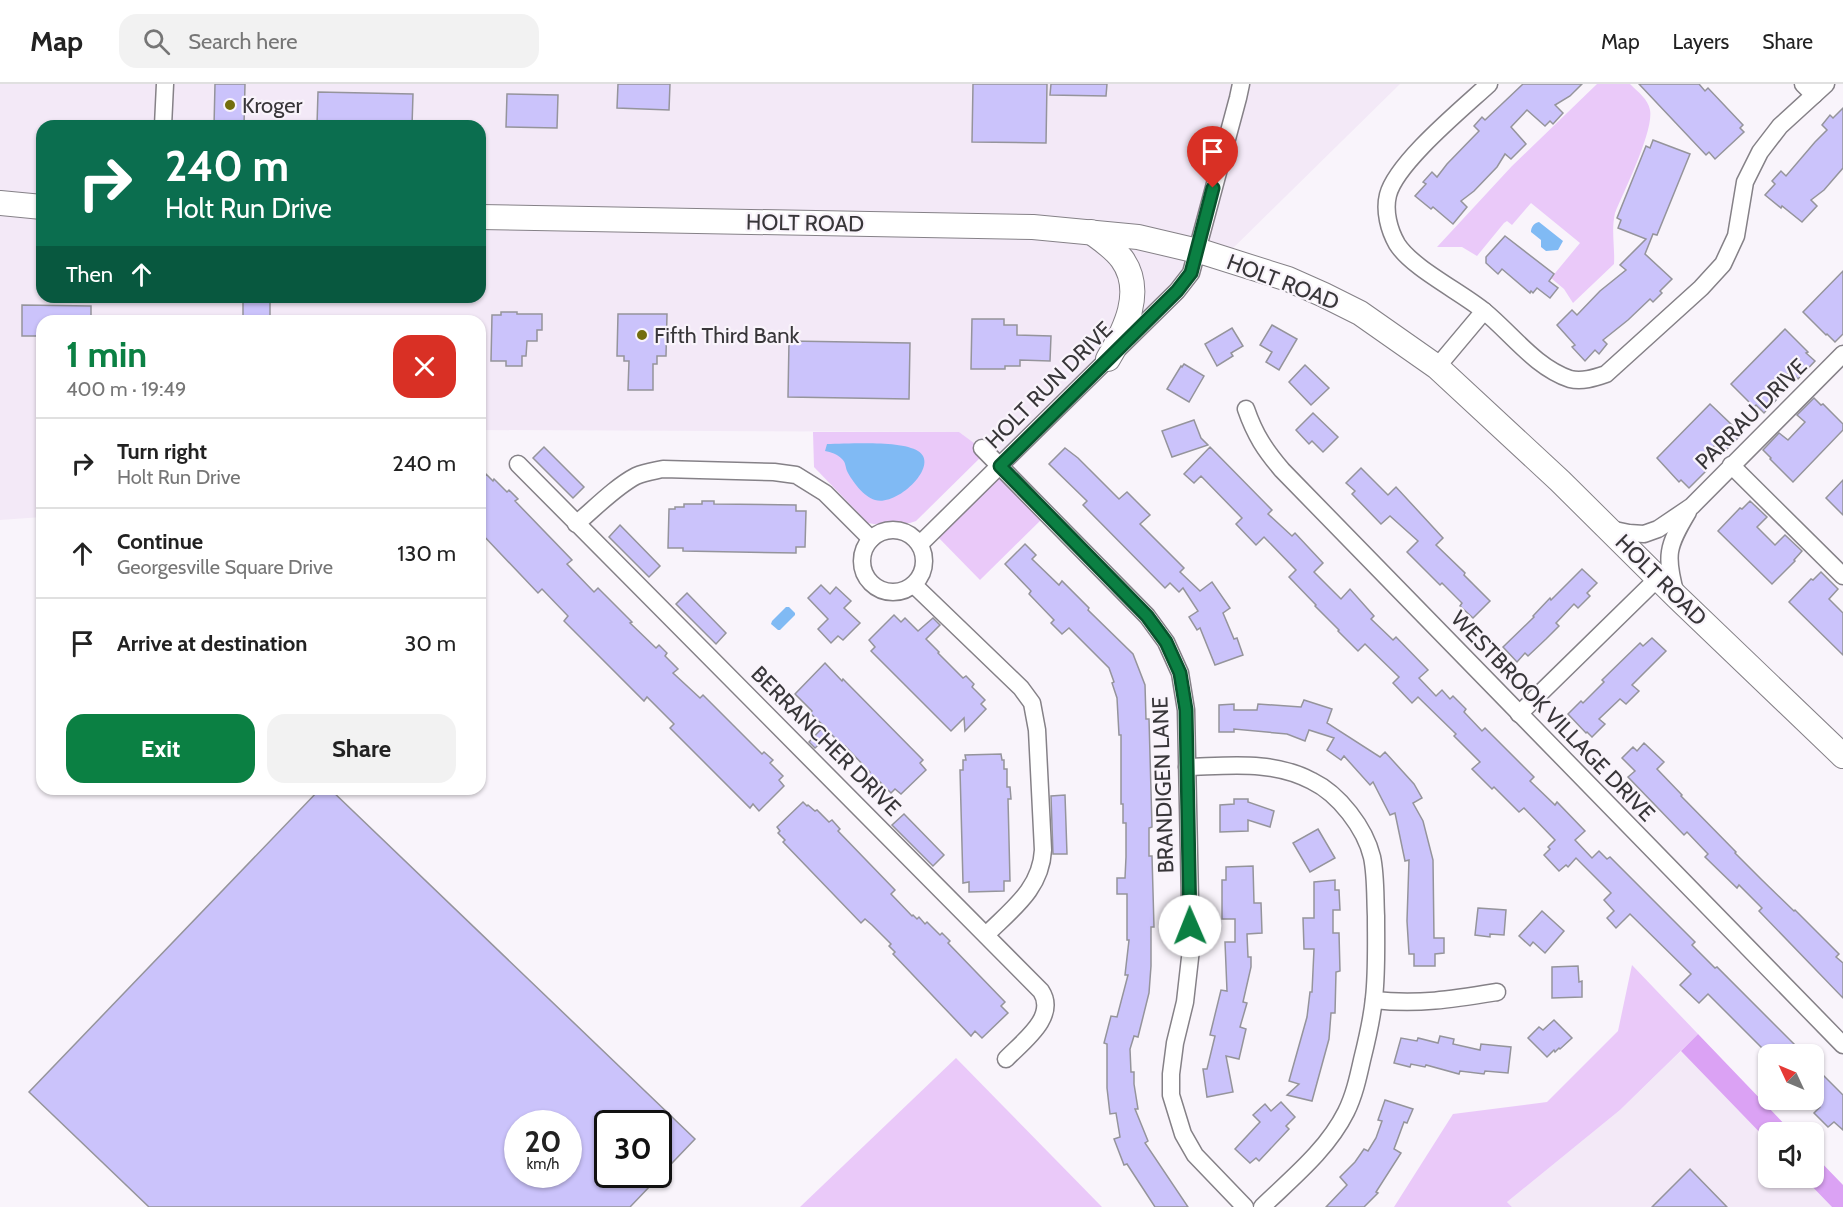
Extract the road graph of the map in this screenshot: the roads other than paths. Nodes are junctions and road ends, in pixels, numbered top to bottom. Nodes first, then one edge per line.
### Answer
1 (165, 84) edge
2 (1241, 84) edge
3 (1489, 84) edge
4 (1814, 88) edge
5 (163, 120) edge
6 (0, 203) edge
7 (36, 206) edge
8 (486, 217) edge
9 (1091, 232) junction
10 (1197, 251) junction
11 (1484, 311) junction
12 (1843, 354) edge
13 (1108, 359) junction
14 (1437, 367) junction
15 (1246, 409) dead end
16 (982, 448) dead end
17 (518, 464) dead end
18 (1731, 465) junction
19 (1000, 466) junction
20 (1692, 506) junction
21 (576, 524) junction
22 (1609, 528) junction
23 (872, 538) junction
24 (920, 544) junction
25 (1841, 569) edge
26 (1658, 578) junction
27 (914, 585) junction
28 (1677, 597) junction
29 (1519, 714) junction
30 (1843, 756) edge
31 (1187, 767) junction
32 (986, 935) junction
33 (1497, 992) dead end
34 (1374, 999) junction
35 (1843, 1045) edge
36 (1006, 1059) dead end
37 (1245, 1207) edge
38 (1262, 1207) edge

1 - 5 street
2 - 10 street, HOLT RUN DRIVE
3 - 11 street
4 - 11 street
6 - 7 main road
8 - 9 main road, HOLT ROAD
9 - 10 main road, HOLT ROAD
9 - 13 main road
10 - 13 street, HOLT RUN DRIVE
10 - 14 main road, HOLT ROAD
11 - 14 street
12 - 18 street, PARRAU DRIVE
13 - 19 street, HOLT RUN DRIVE
14 - 22 main road, HOLT ROAD
15 - 29 street, WESTBROOK VILLAGE DRIVE
16 - 19 street, BRANDIGEN LANE
17 - 21 street, BERRANCHER DRIVE
18 - 20 street, PARRAU DRIVE
18 - 25 street
19 - 24 street, HOLT RUN DRIVE
19 - 31 street, BRANDIGEN LANE
20 - 22 street, PARRAU DRIVE
20 - 28 street, PARRAU DRIVE
21 - 23 street
21 - 32 street, BERRANCHER DRIVE
22 - 26 main road, HOLT ROAD
23 - 24 street
23 - 27 street
24 - 27 street
26 - 28 main road, HOLT ROAD
26 - 29 street
27 - 32 street
28 - 30 main road, HOLT ROAD
29 - 35 street, WESTBROOK VILLAGE DRIVE
31 - 34 street
31 - 37 street, BRANDIGEN LANE
32 - 36 street, BERRANCHER DRIVE
33 - 34 street
34 - 38 street

